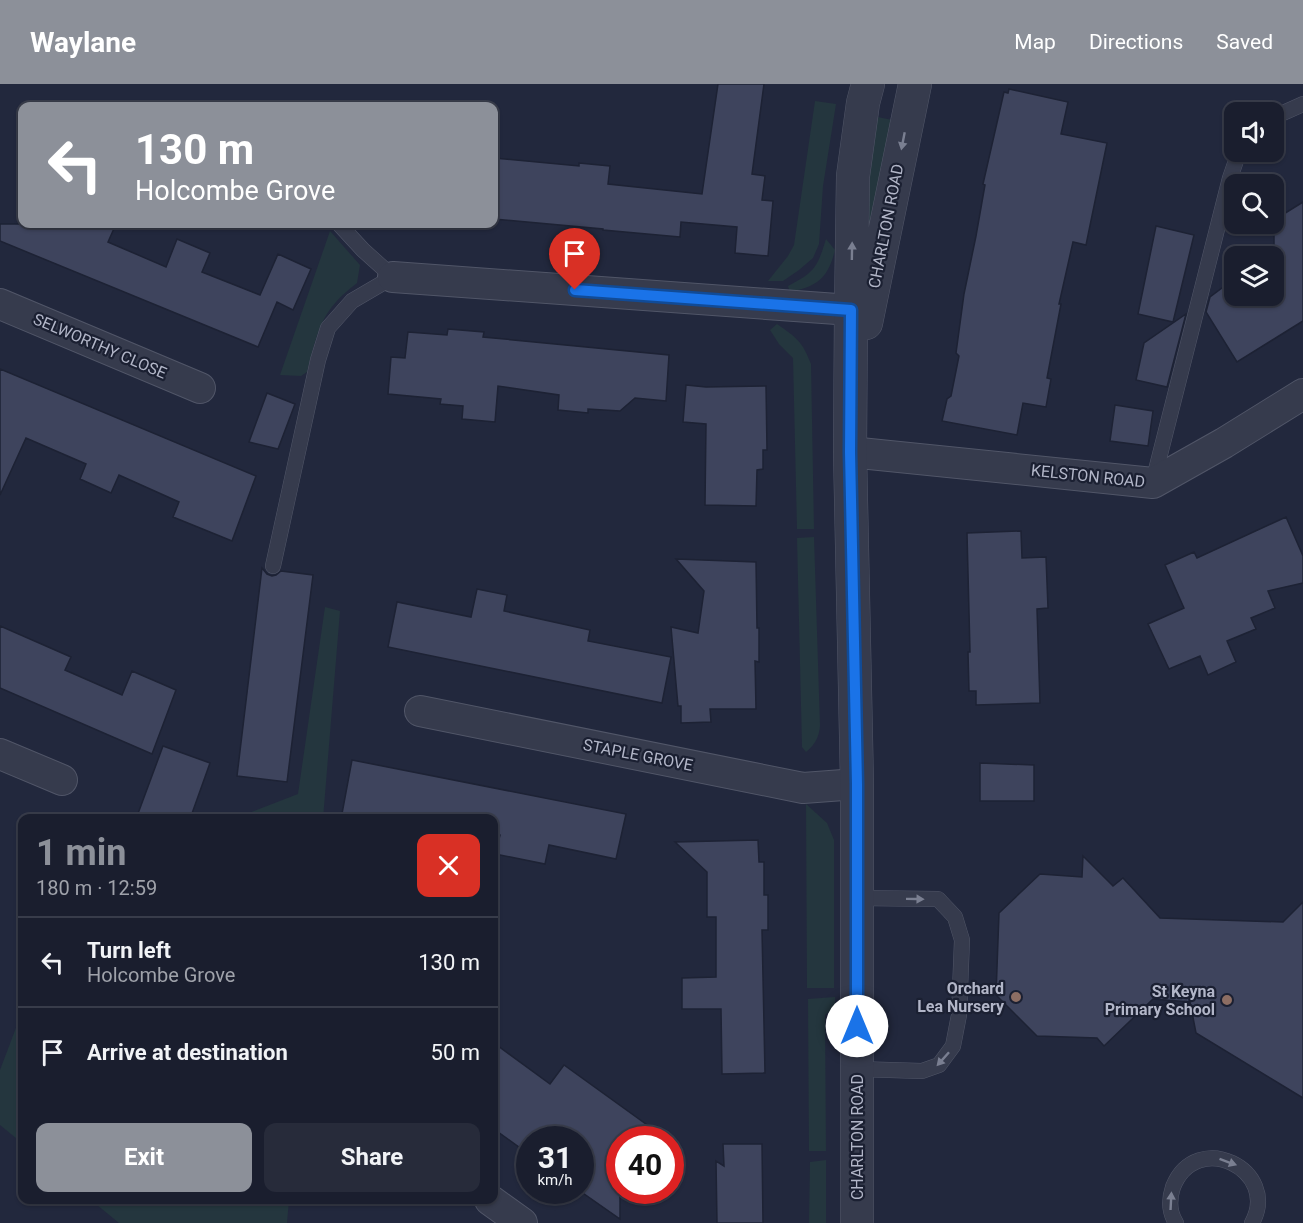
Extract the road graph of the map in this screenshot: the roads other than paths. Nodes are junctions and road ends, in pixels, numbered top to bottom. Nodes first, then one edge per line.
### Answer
1 (868, 84) edge
2 (915, 84) edge
3 (1303, 104) edge
4 (1284, 113) edge
5 (1236, 162) edge
6 (343, 228) edge
7 (393, 277) junction
8 (0, 304) edge
9 (851, 310) junction
10 (200, 388) dead end
11 (1303, 394) edge
12 (851, 404) junction
13 (850, 452) junction
14 (1153, 483) junction
15 (273, 566) dead end
16 (420, 711) dead end
17 (0, 754) edge
18 (62, 780) dead end
19 (857, 784) junction
20 (857, 898) junction
21 (857, 1069) junction
22 (496, 1204) edge
23 (522, 1223) edge
24 (857, 1223) edge
25 (1176, 1223) edge
26 (1252, 1223) edge

9 -> 1 street, CHARLTON ROAD
2 -> 12 street, CHARLTON ROAD
3 - 4 lane
5 - 14 lane
6 - 7 lane
7 - 9 street
7 - 15 lane
8 - 10 street, SELWORTHY CLOSE
9 - 12 street, CHARLTON ROAD
11 - 14 street, KELSTON ROAD
12 - 13 street, CHARLTON ROAD
13 - 14 street, KELSTON ROAD
13 - 19 street, CHARLTON ROAD
16 - 19 street, STAPLE GROVE
17 - 18 street
19 - 20 street, CHARLTON ROAD
20 - 21 street, CHARLTON ROAD
20 -> 21 lane
21 - 24 street, CHARLTON ROAD
22 - 23 street
25 -> 26 lane

